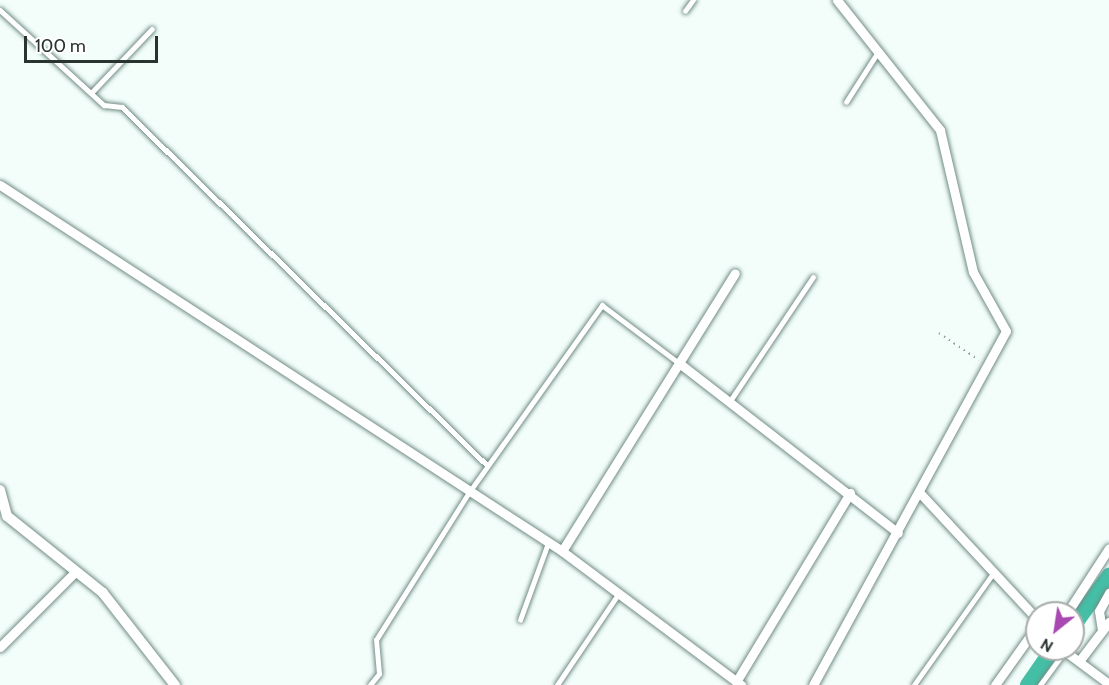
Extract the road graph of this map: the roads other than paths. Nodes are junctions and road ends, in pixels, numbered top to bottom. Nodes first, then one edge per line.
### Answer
1 (693, 0) edge
2 (837, 0) edge
3 (0, 10) edge
4 (685, 11) dead end
5 (152, 29) dead end
6 (878, 52) junction
7 (91, 93) junction
8 (846, 102) dead end
9 (0, 185) edge
10 (735, 273) dead end
11 (813, 277) dead end
12 (679, 363) junction
13 (730, 401) junction
14 (487, 465) junction
15 (0, 490) edge
16 (470, 491) junction
17 (919, 492) junction
18 (849, 493) junction
19 (898, 533) junction
20 (549, 543) junction
21 (1109, 548) edge
22 (562, 551) junction
23 (76, 571) junction
24 (994, 572) junction
25 (619, 593) junction
26 (1109, 593) edge
27 (1075, 601) edge
28 (1025, 607) edge
29 (520, 620) dead end
30 (1109, 622) edge
31 (1102, 630) junction
32 (1025, 643) edge
33 (0, 647) edge
34 (1085, 653) edge
35 (1056, 661) edge
36 (1081, 661) edge
37 (738, 683) edge
38 (1109, 684) edge
39 (175, 685) edge
40 (370, 685) edge
41 (556, 685) edge
42 (813, 685) edge
43 (914, 685) edge
44 (995, 685) edge
45 (1040, 685) edge

1 - 4 lane
2 - 6 street
3 - 7 lane
5 - 7 lane
6 - 8 lane
6 - 17 street
7 - 14 lane
9 - 16 street
10 - 12 street
11 - 13 lane
12 - 13 street
12 - 14 lane
12 - 22 street
13 - 18 street
14 - 16 lane
15 - 23 street
16 - 20 street
16 - 40 lane
17 - 19 street
17 - 24 street
18 - 19 street
18 - 37 street
19 - 42 street
20 - 22 street
20 - 29 lane
21 - 27 street
22 - 25 street
23 - 33 street
23 - 39 street
24 - 28 street
24 - 43 lane
25 - 37 street
25 - 41 lane
26 - 31 street
30 - 31 street
31 - 34 street
32 - 44 street
35 - 45 lane
36 - 38 street

